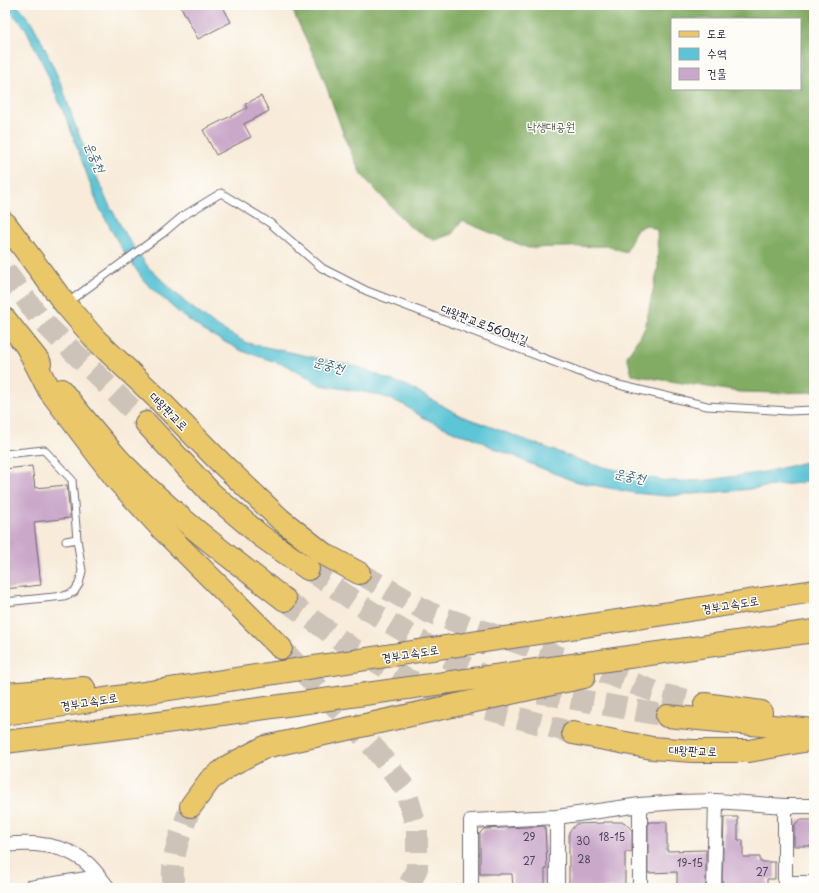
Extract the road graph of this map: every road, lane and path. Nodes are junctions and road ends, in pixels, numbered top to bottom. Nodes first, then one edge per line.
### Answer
1 (5, 223) edge
2 (65, 304) junction
3 (5, 319) edge
4 (28, 349) junction
5 (814, 410) edge
6 (146, 423) tunnel mouth
7 (5, 454) edge
8 (77, 539) junction
9 (66, 541) dead end
10 (308, 569) tunnel mouth
11 (359, 573) tunnel mouth
12 (814, 591) edge
13 (285, 600) tunnel mouth
14 (5, 602) edge
15 (814, 631) edge
16 (280, 648) tunnel mouth
17 (245, 678) junction
18 (5, 694) edge
19 (705, 704) tunnel mouth
20 (5, 714) edge
21 (667, 716) tunnel mouth
22 (814, 720) edge
23 (159, 723) junction
24 (814, 730) edge
25 (573, 733) tunnel mouth
26 (814, 739) edge
27 (5, 742) edge
28 (5, 753) edge
29 (716, 801) junction
30 (640, 805) junction
31 (191, 806) tunnel mouth
32 (785, 806) junction
33 (814, 806) edge
34 (556, 817) junction
35 (5, 845) edge
36 (104, 882) edge
37 (814, 883) edge
38 (785, 885) edge
39 (49, 887) edge
40 (30, 888) edge
41 (471, 888) edge
42 (557, 888) edge
43 (640, 888) edge
44 (714, 888) edge

1 - 2 main road, 대왕판교로
2 - 5 lane, 대왕판교로560번길
2 - 11 main road, 대왕판교로
3 - 4 main road
4 - 13 main road
4 - 16 main road
6 - 10 main road, 대왕판교로
7 - 8 lane
8 - 9 lane
8 - 14 lane
12 - 17 main road, 경부고속도로
15 - 23 main road
15 - 31 main road
17 - 18 main road
17 - 20 main road, 경부고속도로
19 - 22 main road
21 - 24 main road
23 - 27 main road
23 - 28 main road
25 - 26 main road, 대왕판교로
29 - 30 street
29 - 32 street
29 - 44 street
30 - 34 street
30 - 43 street
32 - 33 street
32 - 38 street
34 - 41 street
34 - 42 street
35 - 36 street
36 - 39 street
37 - 38 street
39 - 40 street

